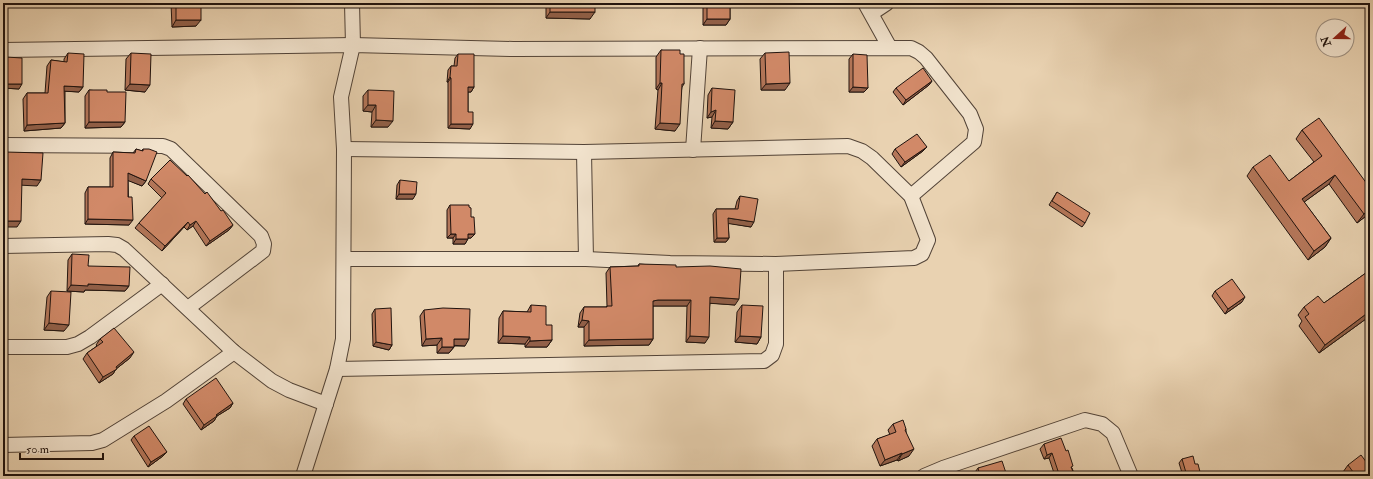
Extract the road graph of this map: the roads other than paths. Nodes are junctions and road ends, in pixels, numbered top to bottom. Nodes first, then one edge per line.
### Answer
1 (887, 3) edge
2 (352, 4) edge
3 (868, 8) edge
4 (352, 45) junction
5 (700, 48) junction
6 (890, 48) junction
7 (3, 50) edge
8 (3, 145) edge
9 (344, 149) junction
10 (693, 150) junction
11 (584, 152) junction
12 (911, 196) junction
13 (3, 246) edge
14 (344, 259) junction
15 (586, 259) junction
16 (776, 264) junction
17 (162, 284) junction
18 (188, 308) junction
19 (3, 346) edge
20 (234, 352) junction
21 (336, 369) junction
22 (326, 404) junction
23 (3, 445) edge
24 (303, 476) edge
25 (924, 476) edge
26 (1131, 476) edge

1 - 3 street
2 - 4 street
3 - 6 street
4 - 5 street
4 - 7 street
4 - 9 street
5 - 6 street
5 - 10 street
6 - 12 street
8 - 18 street
9 - 11 street
9 - 14 street
10 - 11 street
10 - 12 street
11 - 15 street
12 - 16 street
13 - 17 street
14 - 15 street
14 - 21 street
15 - 16 street
16 - 21 street
17 - 18 street
17 - 19 street
18 - 20 street
20 - 22 street
20 - 23 street
21 - 22 street
22 - 24 street
25 - 26 street

